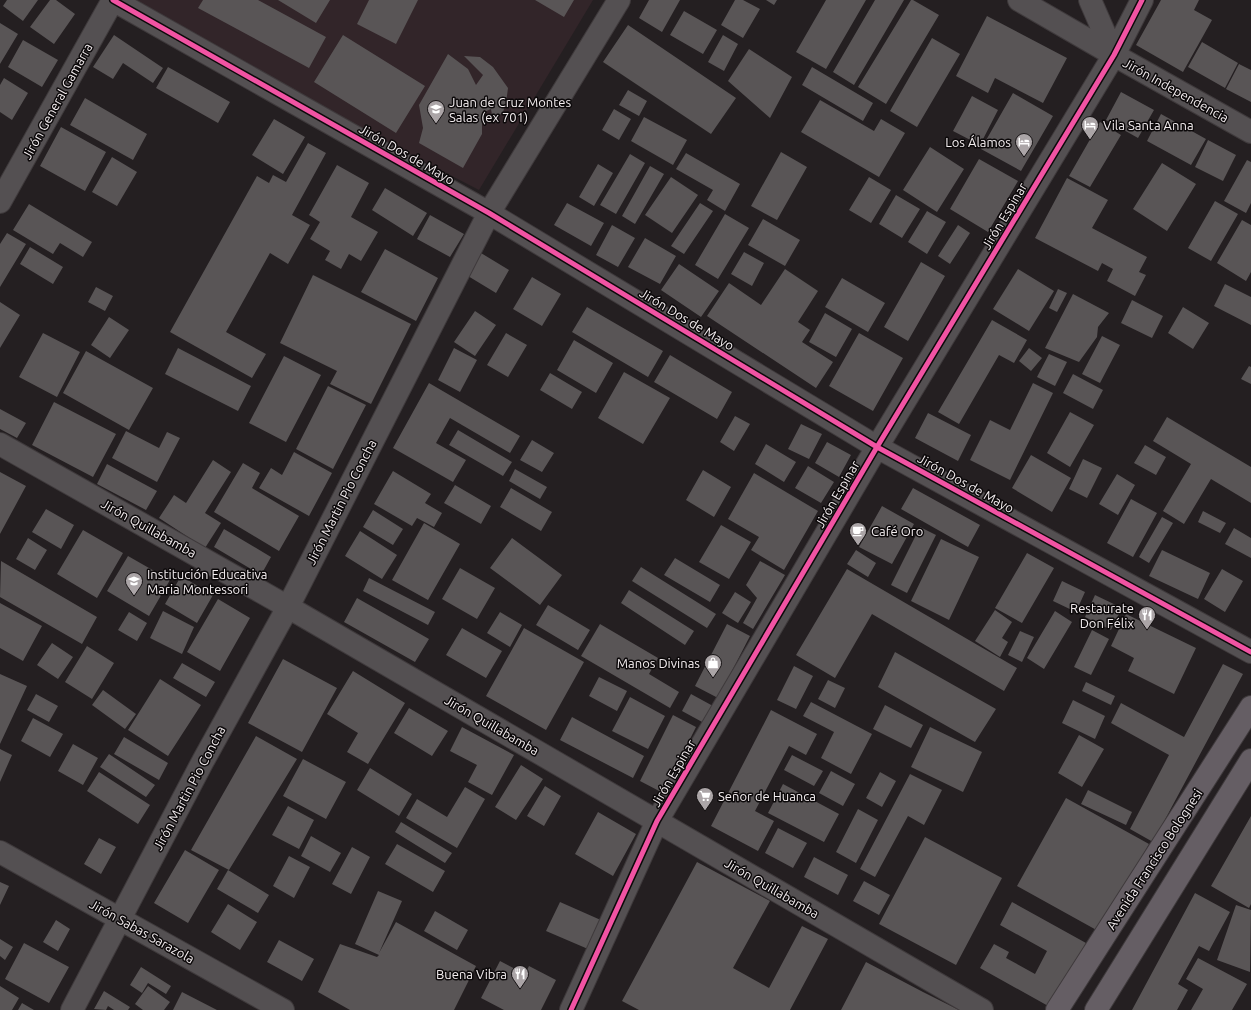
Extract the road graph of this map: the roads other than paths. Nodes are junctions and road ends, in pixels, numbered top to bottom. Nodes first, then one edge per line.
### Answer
1 (113, 0) edge
2 (619, 0) edge
3 (1019, 0) edge
4 (1090, 0) edge
5 (1142, 0) edge
6 (1114, 55) junction
7 (1251, 132) edge
8 (0, 202) edge
9 (489, 213) junction
10 (0, 444) edge
11 (878, 447) junction
12 (288, 607) junction
13 (1251, 652) edge
14 (1251, 707) edge
15 (1251, 760) edge
16 (657, 821) junction
17 (0, 852) edge
18 (121, 919) junction
19 (72, 1010) edge
20 (283, 1010) edge
21 (571, 1010) edge
22 (982, 1010) edge
23 (1057, 1010) edge
24 (1096, 1010) edge

1 - 8 street, Jirón General Gamarra
1 - 9 street, Jirón Dos de Mayo
2 - 9 street, Jirón Martin Pio Concha
3 - 6 street, Jirón Independencia
4 - 6 street
5 - 6 street, Jirón Espinar
6 - 7 street, Jirón Independencia
6 - 11 street, Jirón Espinar
9 - 11 street, Jirón Dos de Mayo
9 - 12 street, Jirón Martin Pio Concha
10 - 12 street, Jirón Quillabamba
11 - 13 street, Jirón Dos de Mayo
11 - 16 street, Jirón Espinar
12 - 16 street, Jirón Quillabamba
12 - 18 street, Jirón Martin Pio Concha
14 - 23 highway, Avenida Francisco Bolognesi
15 - 24 highway
16 - 21 street, Jirón Espinar
16 - 22 street, Jirón Quillabamba
17 - 18 street, Jirón Sabas Sarazola
18 - 19 street, Jirón Martin Pio Concha
18 - 20 street, Jirón Sabas Sarazola

